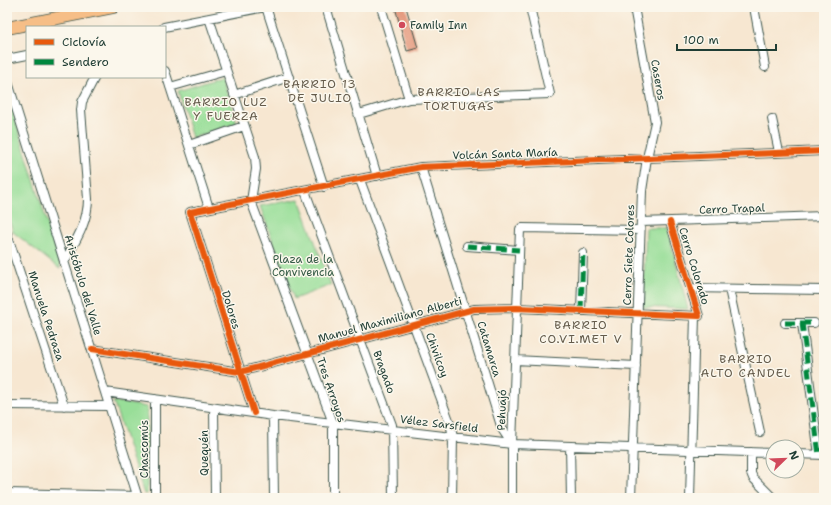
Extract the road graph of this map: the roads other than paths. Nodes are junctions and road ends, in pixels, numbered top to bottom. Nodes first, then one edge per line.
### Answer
1 (113, 7) edge
2 (265, 7) edge
3 (326, 7) edge
4 (381, 7) edge
5 (530, 7) edge
6 (634, 7) edge
7 (754, 7) edge
8 (209, 18) junction
9 (166, 27) edge
10 (7, 28) edge
11 (26, 55) edge
12 (7, 59) edge
13 (765, 67) dead end
14 (226, 71) junction
15 (166, 74) edge
16 (289, 77) junction
17 (94, 78) edge
18 (7, 79) edge
19 (170, 87) junction
20 (234, 95) junction
21 (409, 100) junction
22 (359, 114) junction
23 (772, 119) dead end
24 (244, 126) junction
25 (189, 145) junction
26 (824, 151) edge
27 (779, 152) junction
28 (647, 158) junction
29 (421, 167) junction
30 (377, 176) junction
31 (360, 180) junction
32 (324, 187) junction
33 (305, 191) junction
34 (251, 201) junction
35 (209, 208) junction
36 (190, 212) joint
37 (824, 216) edge
38 (670, 222) junction
39 (641, 226) junction
40 (520, 228) joint
41 (7, 234) edge
42 (467, 246) dead end
43 (519, 250) junction
44 (583, 253) dead end
45 (64, 262) junction
46 (690, 288) junction
47 (730, 289) junction
48 (824, 290) edge
49 (517, 308) junction
50 (465, 310) junction
51 (581, 311) junction
52 (638, 314) junction
53 (697, 316) junction
54 (785, 323) dead end
55 (802, 323) junction
56 (814, 323) dead end
57 (414, 324) junction
58 (360, 339) junction
59 (92, 349) junction
60 (307, 353) junction
61 (515, 360) junction
62 (636, 366) junction
63 (240, 372) junction
64 (105, 392) junction
65 (155, 400) junction
66 (7, 405) edge
67 (64, 406) junction
68 (109, 406) junction
69 (214, 408) junction
70 (254, 413) junction
71 (273, 416) junction
72 (333, 423) junction
73 (393, 430) junction
74 (760, 432) dead end
75 (453, 438) junction
76 (512, 444) junction
77 (570, 446) junction
78 (633, 447) junction
79 (690, 449) junction
80 (751, 452) junction
81 (765, 453) edge
82 (805, 454) edge
83 (821, 455) edge
84 (7, 493) edge
85 (22, 496) edge
86 (70, 496) edge
87 (138, 497) edge
88 (155, 498) edge
89 (215, 498) edge
90 (274, 498) edge
91 (333, 498) edge
92 (393, 498) edge
93 (452, 498) edge
94 (512, 498) edge
95 (571, 498) edge
96 (631, 498) edge
97 (690, 498) edge
98 (773, 498) edge

1 - 10 highway
2 - 8 street
2 - 16 street
3 - 22 street
4 - 21 street
5 - 21 street
6 - 28 street, Caseros
7 - 13 street
8 - 9 street
8 - 14 street, Tres Arroyos
11 - 12 street
14 - 19 street
14 - 20 street, Tres Arroyos
15 - 19 street
16 - 20 street
16 - 32 street
17 - 45 street
18 - 45 street, Aristóbulo del Valle
19 - 25 street
20 - 24 street, Tres Arroyos
21 - 22 street
22 - 30 street
23 - 27 street
24 - 25 street
24 - 34 street, Tres Arroyos
25 - 35 street
26 - 27 street, Volcán Santa María
27 - 28 street, Volcán Santa María
28 - 29 street, Volcán Santa María
28 - 39 street, Cerro Siete Colores
29 - 30 street, Volcán Santa María
29 - 50 street, Catamarca
30 - 31 street, Volcán Santa María
31 - 32 street, Volcán Santa María
31 - 57 street, Chivilcoy
32 - 33 street, Volcán Santa María
33 - 34 street, Volcán Santa María
33 - 58 street, Bragado
34 - 35 street, Volcán Santa María
34 - 60 street, Tres Arroyos
35 - 36 street, Volcán Santa María
36 - 63 street, Dolores
37 - 38 street, Cerro Trapal
38 - 39 street, Cerro Trapal
38 - 46 street, Cerro Colorado
39 - 40 street, Cerro Trapal
39 - 52 street, Cerro Siete Colores
40 - 43 street, Pehuajó
41 - 67 street, Manuela Pedraza
42 - 43 street
43 - 49 street, Pehuajó
44 - 51 street
45 - 59 street, Aristóbulo del Valle
46 - 47 street
46 - 53 street, Cerro Colorado
47 - 48 street
47 - 74 street
49 - 50 street, Manuel Maximiliano Alberti
49 - 51 street, Manuel Maximiliano Alberti
49 - 61 street, Pehuajó
50 - 57 street, Manuel Maximiliano Alberti
50 - 76 street, Catamarca
51 - 52 street, Manuel Maximiliano Alberti
52 - 53 street, Manuel Maximiliano Alberti
52 - 62 street, Cerro Siete Colores
53 - 79 street, Cerro Colorado
54 - 55 street
55 - 56 street
55 - 83 street
57 - 58 street, Manuel Maximiliano Alberti
57 - 75 street, Chivilcoy
58 - 60 street, Manuel Maximiliano Alberti
58 - 73 street, Bragado
59 - 63 street, Manuel Maximiliano Alberti
59 - 64 street, Aristóbulo del Valle
60 - 63 street, Manuel Maximiliano Alberti
60 - 72 street, Tres Arroyos
61 - 62 street
61 - 76 street, Pehuajó
62 - 78 street, Cerro Siete Colores
63 - 70 street, Dolores
64 - 65 street, Vélez Sarsfield
64 - 68 street, Aristóbulo del Valle
65 - 69 street, Vélez Sarsfield
65 - 88 street, Chascomús
66 - 67 street
67 - 68 street
68 - 87 street, Aristóbulo del Valle
69 - 70 street, Vélez Sarsfield
69 - 89 street, Quequén
70 - 71 street, Vélez Sarsfield
71 - 72 street, Vélez Sarsfield
71 - 90 street
72 - 73 street, Vélez Sarsfield
72 - 91 street, Tres Arroyos
73 - 75 street, Vélez Sarsfield
73 - 92 street, Bragado
75 - 76 street, Vélez Sarsfield
75 - 93 street, Chivilcoy
76 - 77 street, Vélez Sarsfield
76 - 94 street, Pehuajó
77 - 78 street, Vélez Sarsfield
77 - 95 street
78 - 79 street, Vélez Sarsfield
78 - 96 street, Cerro Siete Colores
79 - 80 street, Vélez Sarsfield
79 - 97 street, Cerro Colorado
80 - 81 street, Vélez Sarsfield
80 - 98 street
82 - 83 street
84 - 85 street
85 - 86 street
86 - 87 street

